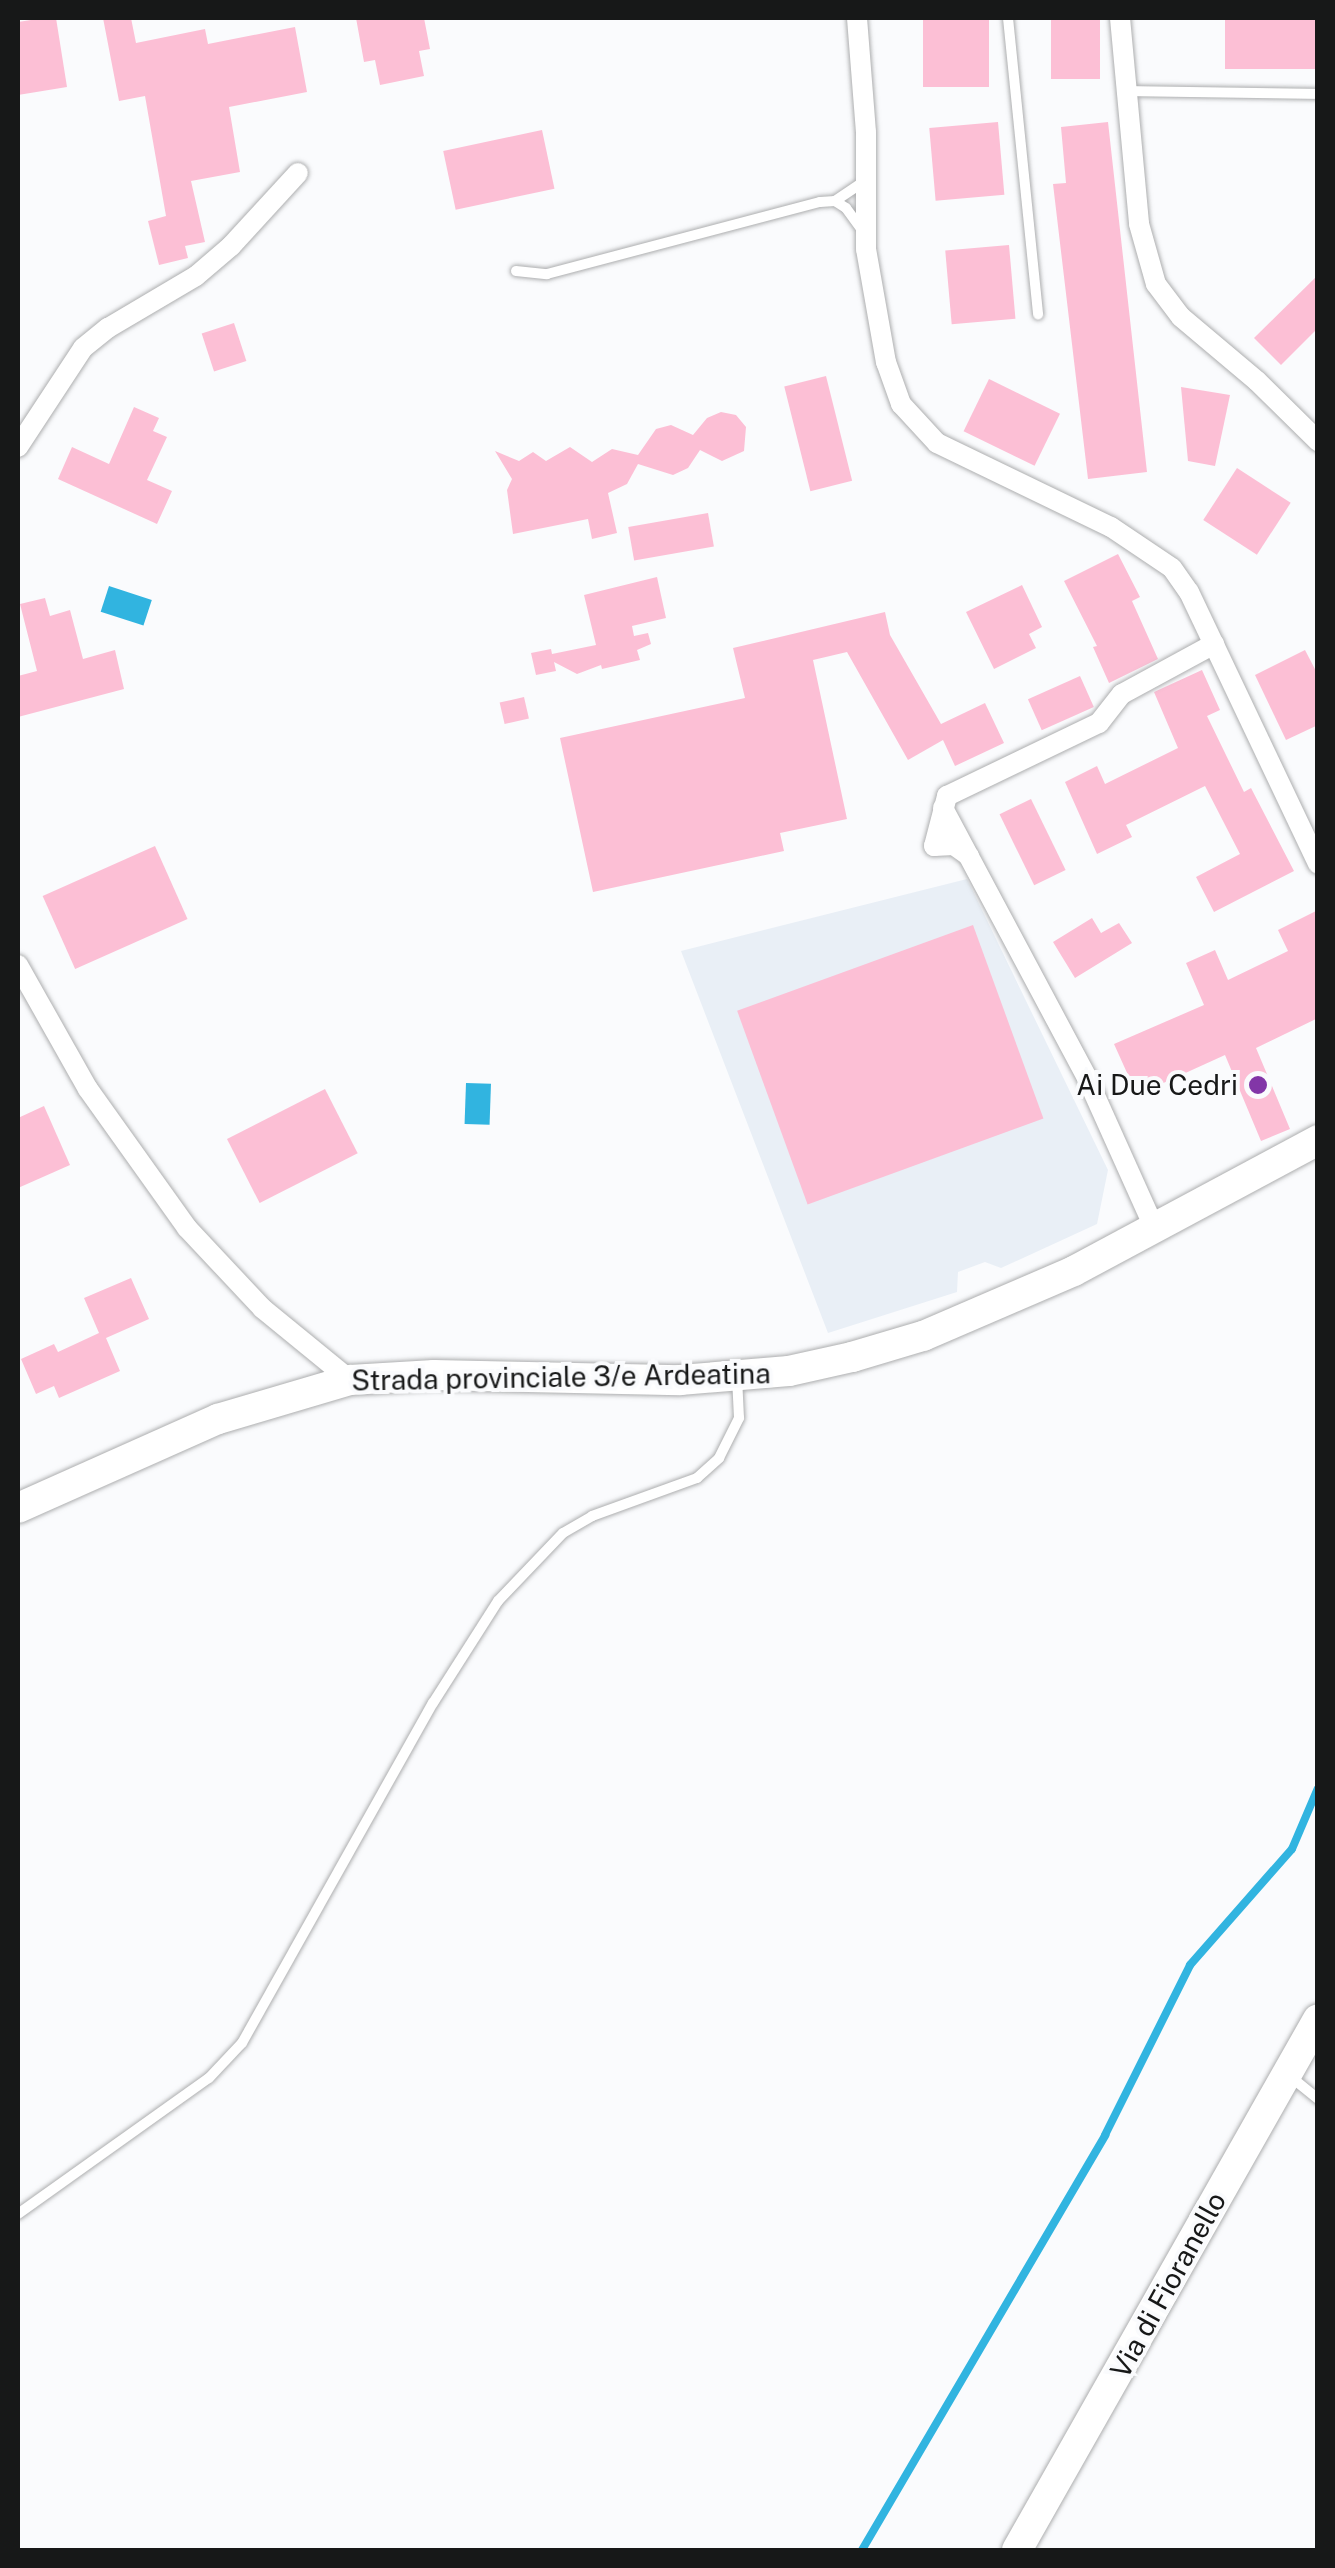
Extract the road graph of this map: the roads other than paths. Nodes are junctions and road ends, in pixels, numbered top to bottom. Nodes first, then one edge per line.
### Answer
1 (856, 18) edge
2 (1008, 18) edge
3 (1120, 18) edge
4 (1128, 91) junction
5 (1318, 94) edge
6 (298, 173) dead end
7 (864, 182) junction
8 (836, 201) junction
9 (864, 234) junction
10 (516, 271) dead end
11 (1038, 314) dead end
12 (1318, 441) edge
13 (18, 447) edge
14 (1214, 644) junction
15 (1318, 864) edge
16 (18, 965) edge
17 (1318, 1140) edge
18 (1156, 1229) junction
19 (737, 1376) junction
20 (350, 1380) junction
21 (18, 1508) edge
22 (1318, 2019) edge
23 (1303, 2081) edge
24 (1318, 2099) edge
25 (18, 2214) edge
26 (1017, 2550) edge

1 - 7 street
2 - 11 lane
3 - 4 street
4 - 5 lane
4 - 12 street
6 - 13 street
7 - 8 lane
7 - 9 street
8 - 9 lane
8 - 10 lane
9 - 14 street
14 - 15 street
14 - 18 street
16 - 20 street
17 - 18 main road, Strada provinciale 3/e Ardeatina
18 - 19 main road, Strada provinciale 3/e Ardeatina
19 - 20 main road, Strada provinciale 3/e Ardeatina
19 - 25 lane
20 - 21 main road, Strada provinciale 3/e Ardeatina
22 - 23 main road, Via di Fioranello
23 - 24 lane
23 - 26 main road, Via di Fioranello

